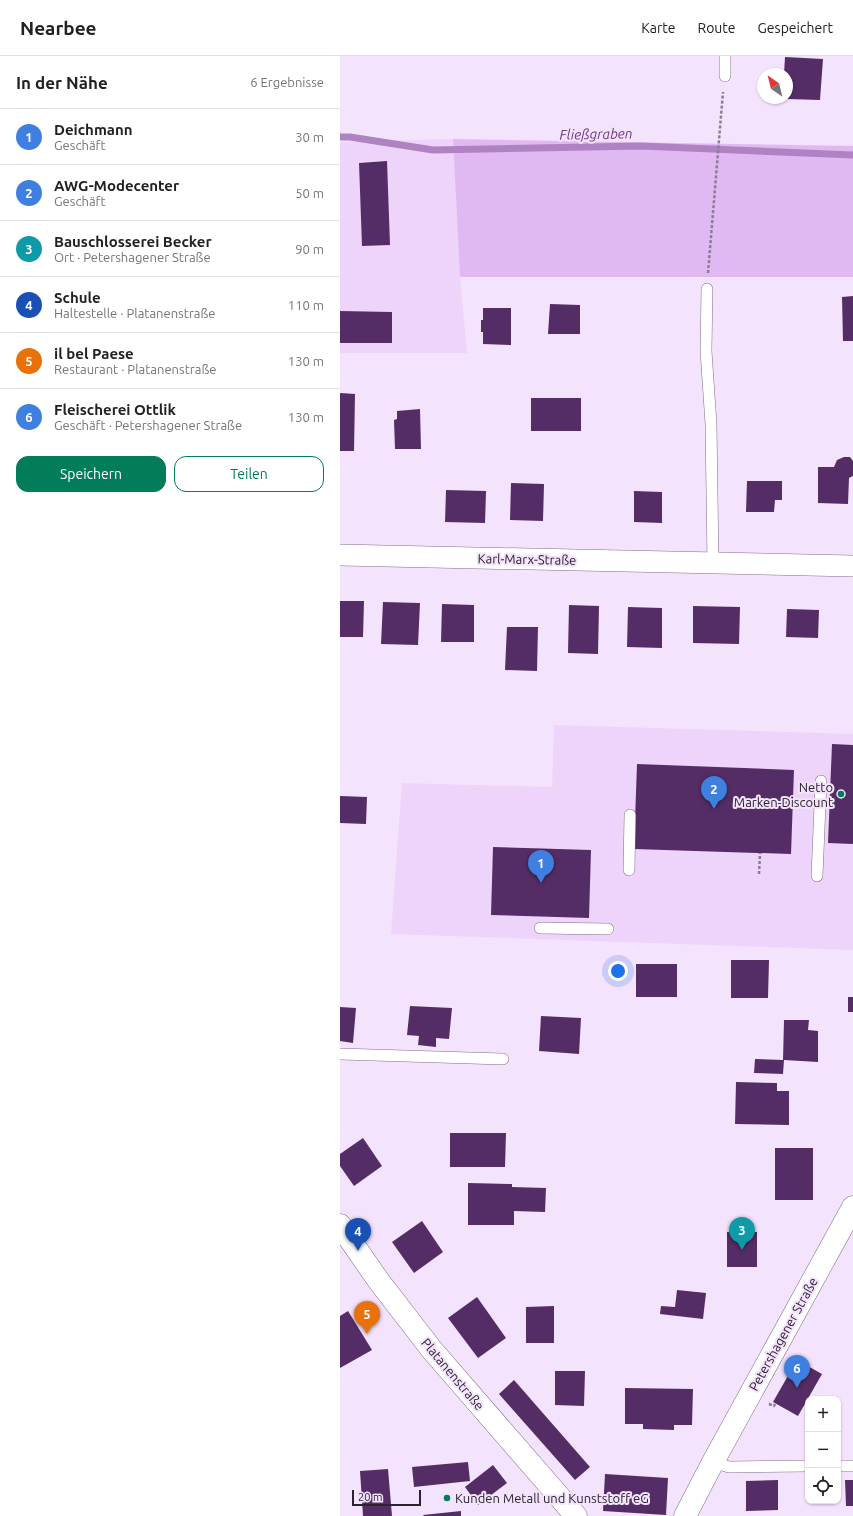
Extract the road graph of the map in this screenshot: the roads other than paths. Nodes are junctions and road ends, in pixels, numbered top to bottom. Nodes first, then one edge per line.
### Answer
1 (725, 56) edge
2 (724, 76) road end
3 (707, 289) road end
4 (340, 555) edge
5 (713, 563) junction
6 (853, 566) edge
7 (821, 781) dead end
8 (630, 815) dead end
9 (628, 870) dead end
10 (817, 876) dead end
11 (540, 928) dead end
12 (608, 929) dead end
13 (340, 1054) edge
14 (503, 1059) dead end
15 (853, 1207) edge
16 (340, 1225) edge
17 (713, 1462) junction
18 (805, 1466) edge
19 (841, 1466) edge
20 (853, 1466) edge
21 (576, 1516) edge
22 (684, 1516) edge

1 - 2 lane
3 - 5 lane
4 - 5 street, Karl-Marx-Straße
5 - 6 street, Karl-Marx-Straße
7 - 10 lane
8 - 9 lane
11 - 12 lane
13 - 14 lane
15 - 17 street, Petershagener Straße
16 - 21 street, Platanenstraße
17 - 18 lane
17 - 22 street, Petershagener Straße
19 - 20 lane

